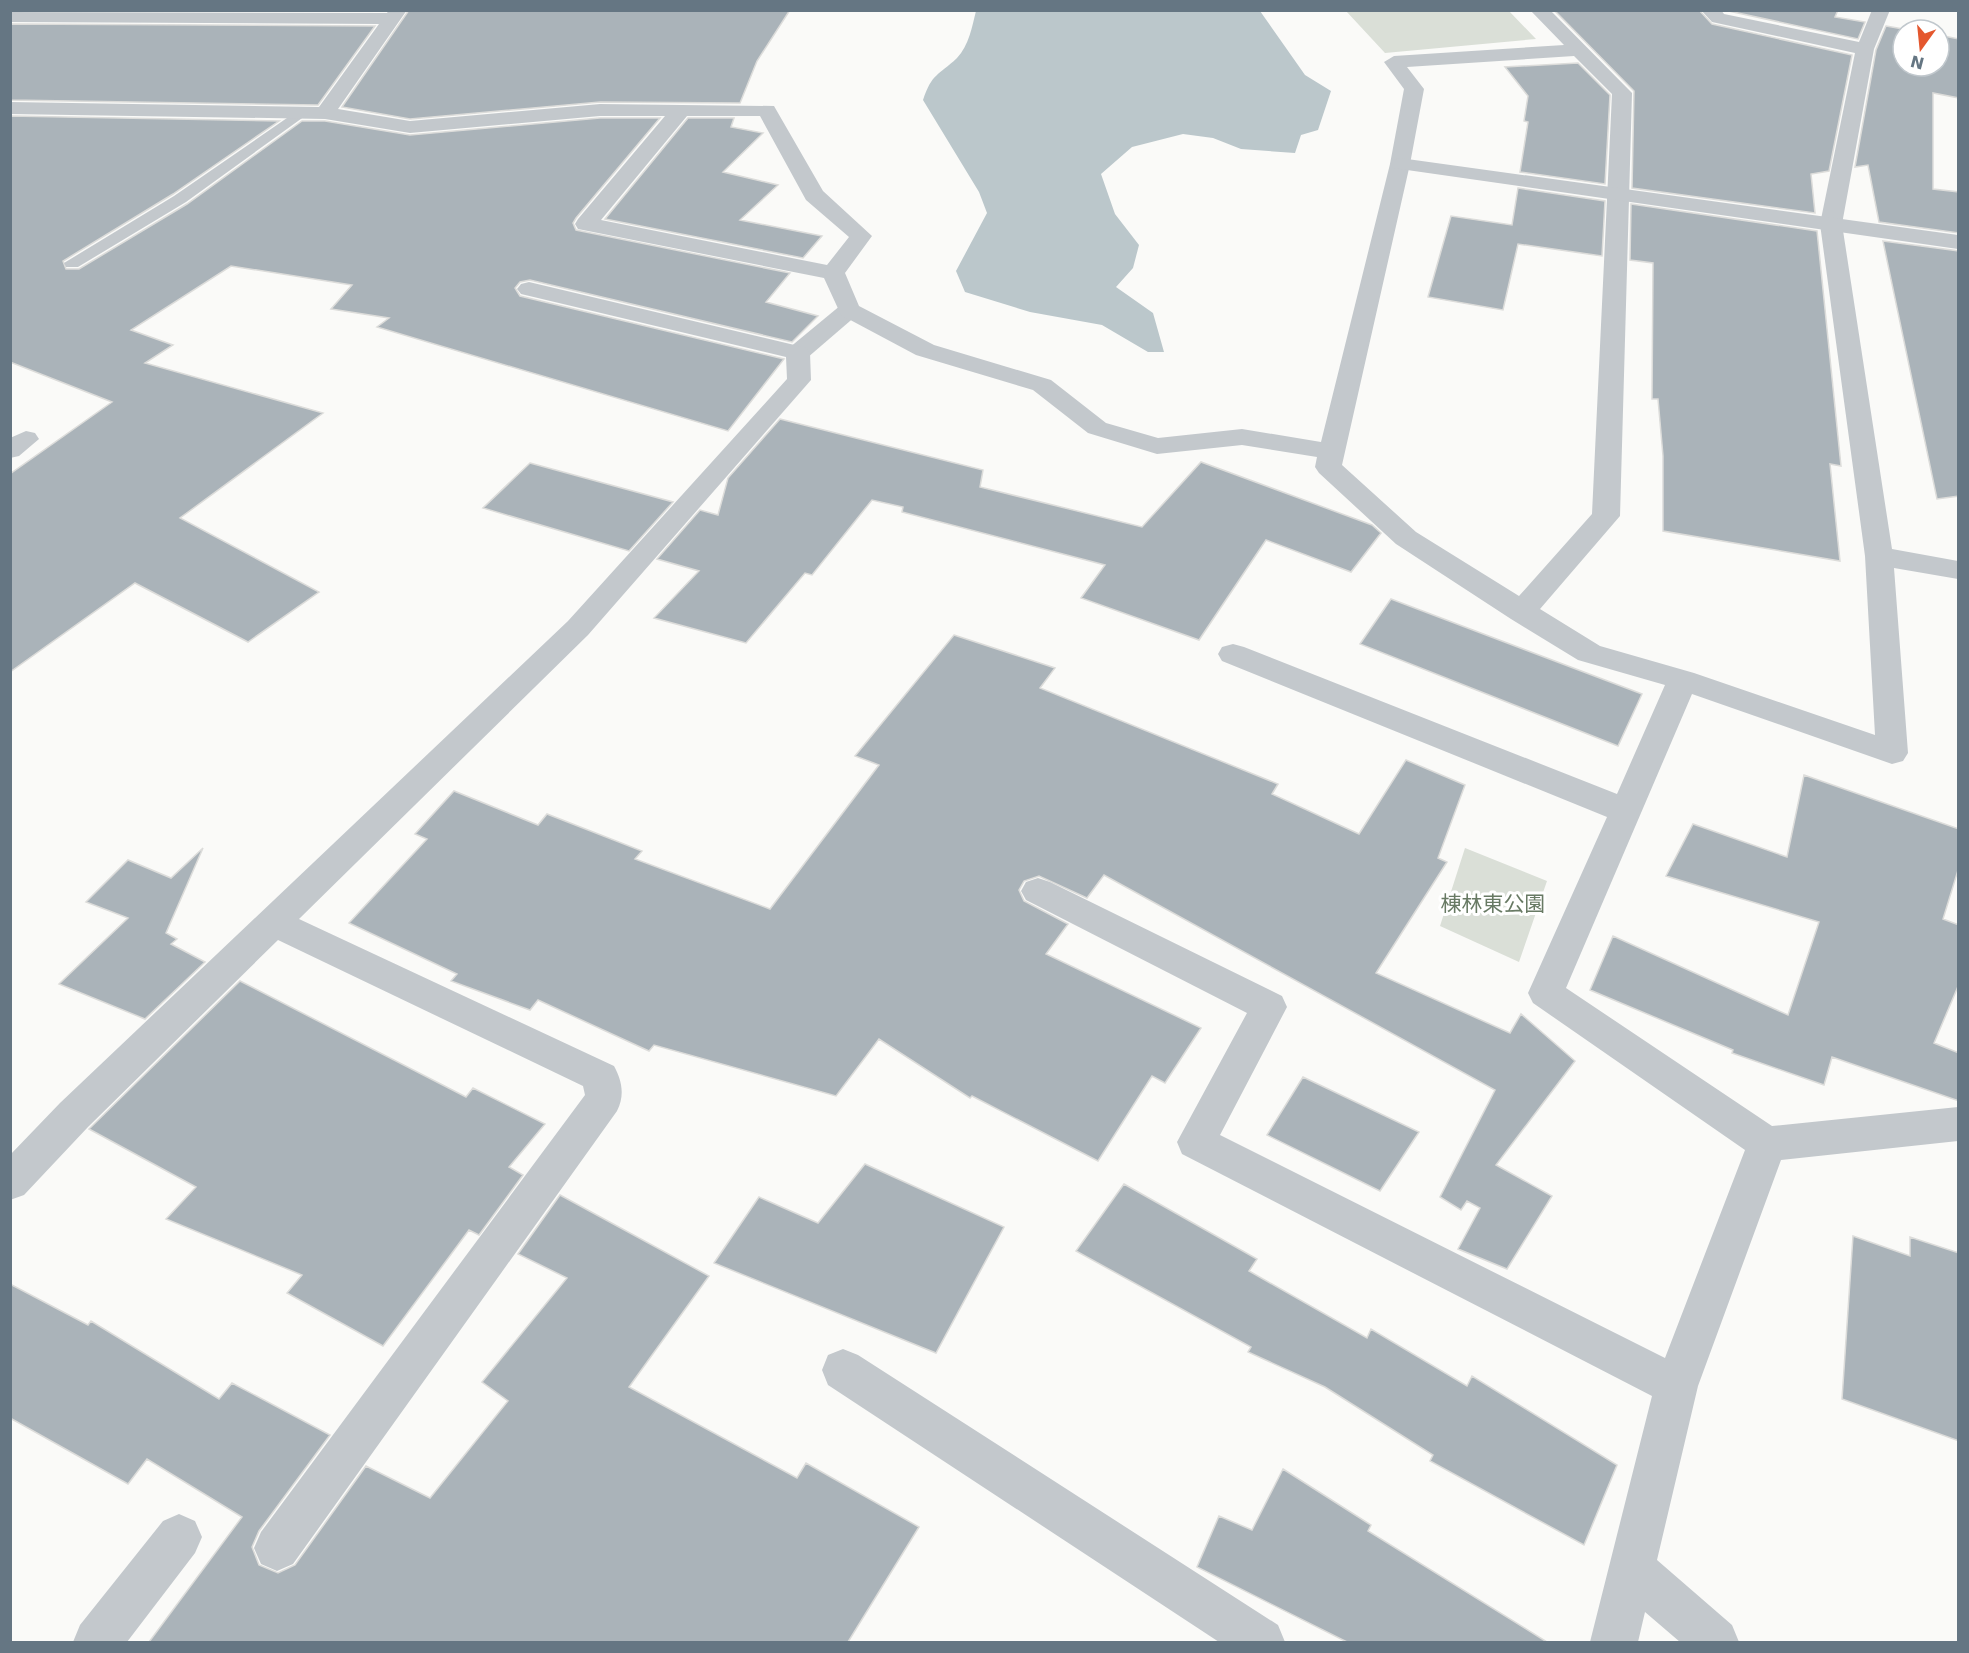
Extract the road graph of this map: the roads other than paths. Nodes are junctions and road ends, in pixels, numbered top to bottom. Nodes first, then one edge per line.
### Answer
1 (1539, 10) edge
2 (1710, 10) edge
3 (1881, 10) edge
4 (395, 15) edge
5 (10, 17) edge
6 (1865, 49) junction
7 (1577, 50) junction
8 (10, 108) edge
9 (681, 110) junction
10 (300, 113) junction
11 (325, 113) junction
12 (1400, 164) junction
13 (1618, 193) junction
14 (1831, 224) junction
15 (1959, 242) edge
16 (72, 263) dead end
17 (833, 273) junction
18 (529, 289) dead end
19 (849, 310) junction
20 (798, 353) junction
21 (1332, 452) junction
22 (1879, 556) junction
23 (1959, 570) edge
24 (1521, 612) junction
25 (1233, 654) dead end
26 (1683, 680) junction
27 (1626, 811) junction
28 (1038, 891) dead end
29 (273, 922) junction
30 (1959, 1124) edge
31 (1767, 1144) junction
32 (10, 1182) edge
33 (843, 1370) dead end
34 (1676, 1386) junction
35 (179, 1537) dead end
36 (277, 1548) dead end
37 (1632, 1569) junction
38 (97, 1642) edge
39 (1261, 1642) edge
40 (1614, 1642) edge
41 (1715, 1642) edge

1 - 7 street
2 - 6 street
3 - 6 street
4 - 5 street
4 - 11 street
6 - 14 street
7 - 12 street
7 - 13 street
8 - 10 street
9 - 11 street
9 - 17 street
9 - 17 street
10 - 11 street
10 - 16 lane
12 - 13 street
12 - 21 street
13 - 14 street
13 - 24 street
14 - 15 street
14 - 22 street
17 - 19 street
18 - 20 street
19 - 20 street
19 - 21 street
20 - 29 street
21 - 24 street
22 - 23 street
22 - 26 street
24 - 26 street
25 - 27 street
26 - 27 street
27 - 31 street
28 - 34 street
29 - 32 street
29 - 36 street
30 - 31 street
31 - 34 street
33 - 39 street
34 - 37 street
35 - 38 street
37 - 40 street
37 - 41 street

